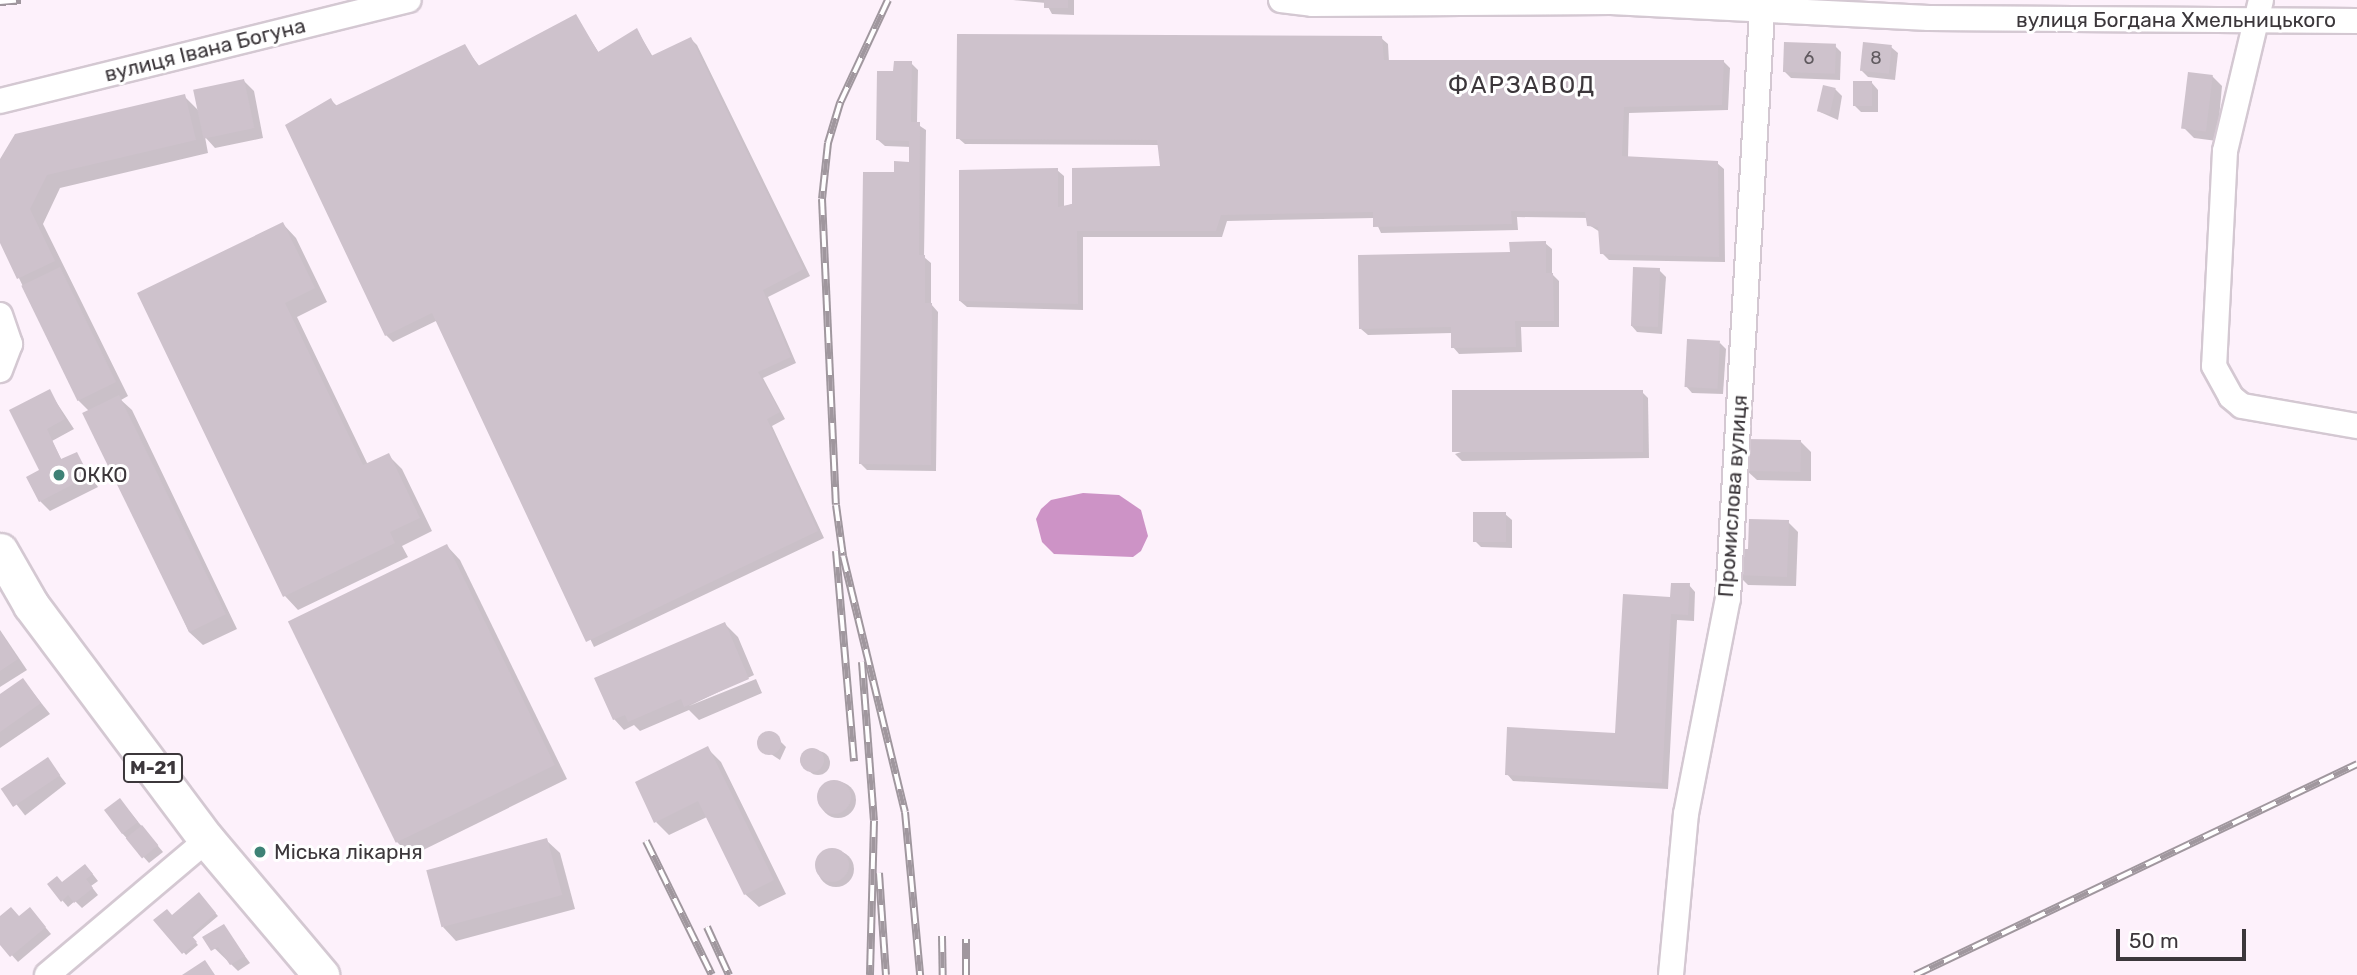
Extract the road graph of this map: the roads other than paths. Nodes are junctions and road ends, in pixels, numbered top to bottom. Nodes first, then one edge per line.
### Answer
1 (409, 0) edge
2 (1281, 0) edge
3 (1611, 1) edge
4 (2258, 10) edge
5 (1762, 12) junction
6 (2357, 21) edge
7 (0, 101) edge
8 (0, 315) edge
9 (0, 370) edge
10 (2357, 426) edge
11 (0, 551) edge
12 (207, 840) junction
13 (47, 975) edge
14 (321, 975) edge
15 (1672, 975) edge

1 - 7 street, вулиця Івана Богуна
2 - 3 street, вулиця Богдана Хмельницького
3 - 5 street, вулиця Богдана Хмельницького
4 - 5 street, вулиця Богдана Хмельницького
4 - 6 street, вулиця Богдана Хмельницького
4 - 10 street
5 - 15 street, Промислова вулиця
8 - 9 street
11 - 12 highway, М-21
12 - 13 street
12 - 14 highway, М-21

